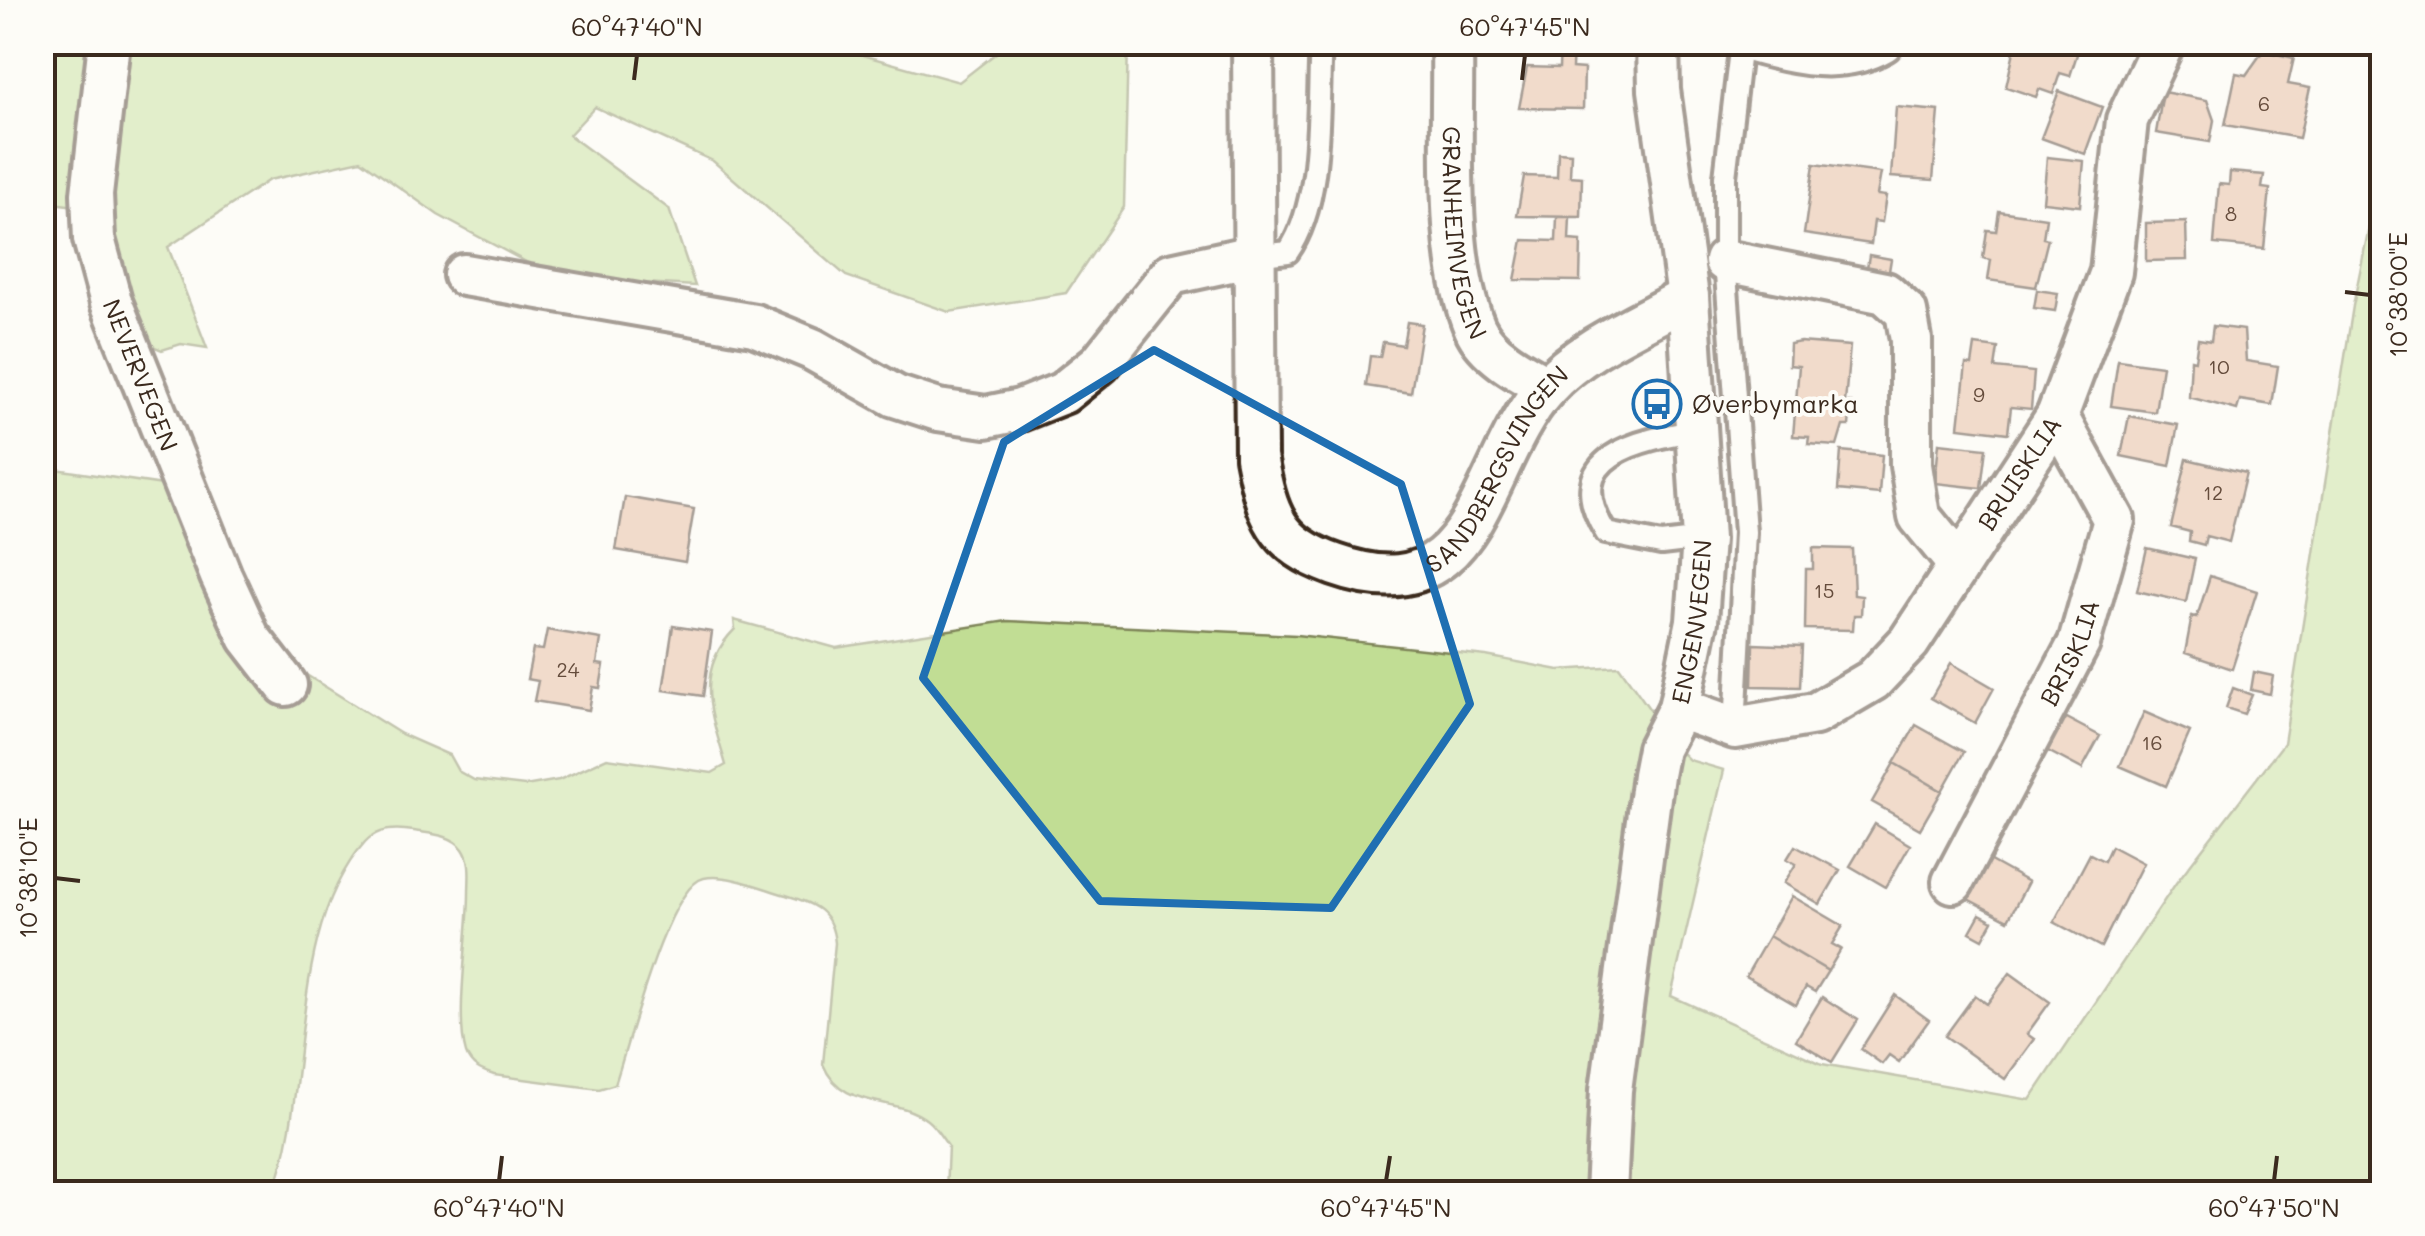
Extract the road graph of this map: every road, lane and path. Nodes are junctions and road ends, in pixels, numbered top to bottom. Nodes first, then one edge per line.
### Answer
1 (109, 42) edge
2 (1253, 42) edge
3 (1321, 42) edge
4 (1452, 42) edge
5 (1658, 42) edge
6 (1741, 42) edge
7 (1752, 42) edge
8 (1882, 42) edge
9 (2164, 42) edge
10 (1252, 256) junction
11 (1725, 261) junction
12 (464, 275) dead end
13 (1688, 297) junction
14 (1546, 386) junction
15 (2056, 416) junction
16 (1698, 430) junction
17 (1703, 539) junction
18 (1959, 565) junction
19 (286, 685) dead end
20 (1679, 708) junction
21 (1735, 728) junction
22 (1953, 882) dead end
23 (1606, 1194) edge

1 - 19 street, NEVERVEGEN
2 - 10 street, SANDBERGSVINGEN
3 - 10 lane
4 - 14 street, GRANHEIMVEGEN
5 - 13 street, ENGENVEGEN
6 - 11 lane
7 - 8 street
9 - 15 street, BRUISKLIA
10 - 12 street
10 - 14 street, SANDBERGSVINGEN
11 - 18 street
11 - 21 lane
13 - 14 street, SANDBERGSVINGEN
13 - 16 street, ENGENVEGEN
15 - 18 street, BRUISKLIA
15 - 22 street, BRISKLIA
16 - 17 street, ENGENVEGEN
16 - 17 lane
17 - 20 street, ENGENVEGEN
18 - 21 street, BRUISKLIA
20 - 21 street, BRUISKLIA
20 - 23 street, ENGENVEGEN

